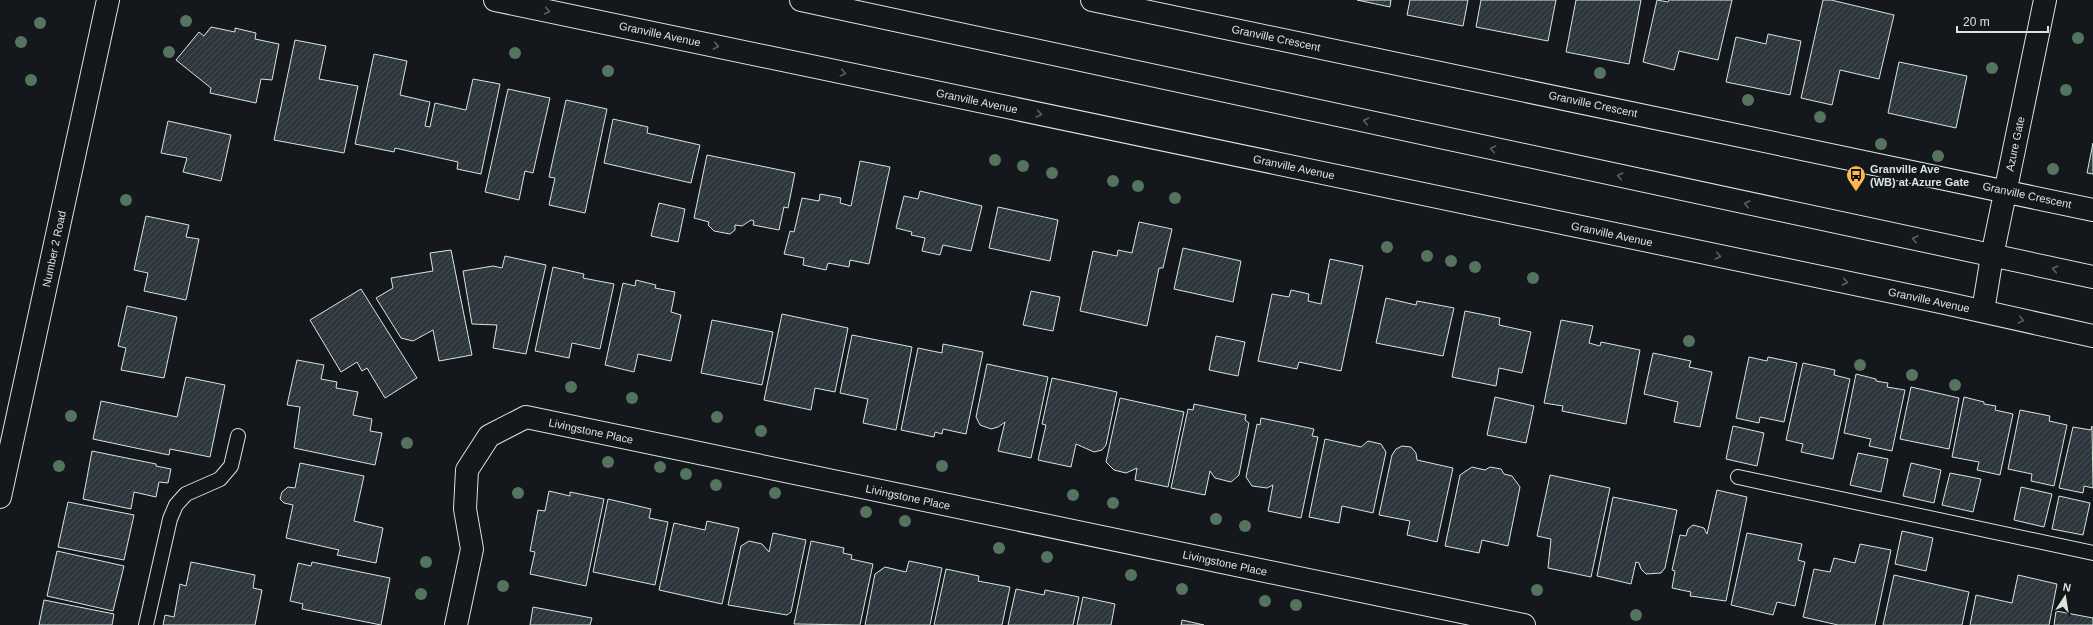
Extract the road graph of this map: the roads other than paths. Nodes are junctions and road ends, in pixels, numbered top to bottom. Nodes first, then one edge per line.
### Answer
1 (108, 0) edge
2 (496, 0) edge
3 (801, 0) edge
4 (1092, 0) edge
5 (2045, 0) edge
6 (2005, 191) junction
7 (2093, 210) edge
8 (1992, 256) junction
9 (2093, 277) edge
10 (1983, 311) junction
11 (2093, 336) edge
12 (238, 436) dead end
13 (1738, 477) dead end
14 (0, 497) edge
15 (2093, 552) edge
16 (146, 625) edge
17 (456, 625) edge
18 (1524, 625) edge

1 - 14 main road, Number 2 Road
2 -> 10 main road, Granville Avenue
8 -> 3 main road
4 - 6 main road, Granville Crescent
5 - 6 main road, Azure Gate
6 - 7 main road, Granville Crescent
6 - 8 main road, Azure Gate
9 -> 8 main road
8 - 10 main road, Azure Gate
10 -> 11 main road, Granville Avenue
12 - 16 lane
13 - 15 lane
17 - 18 main road, Livingstone Place

